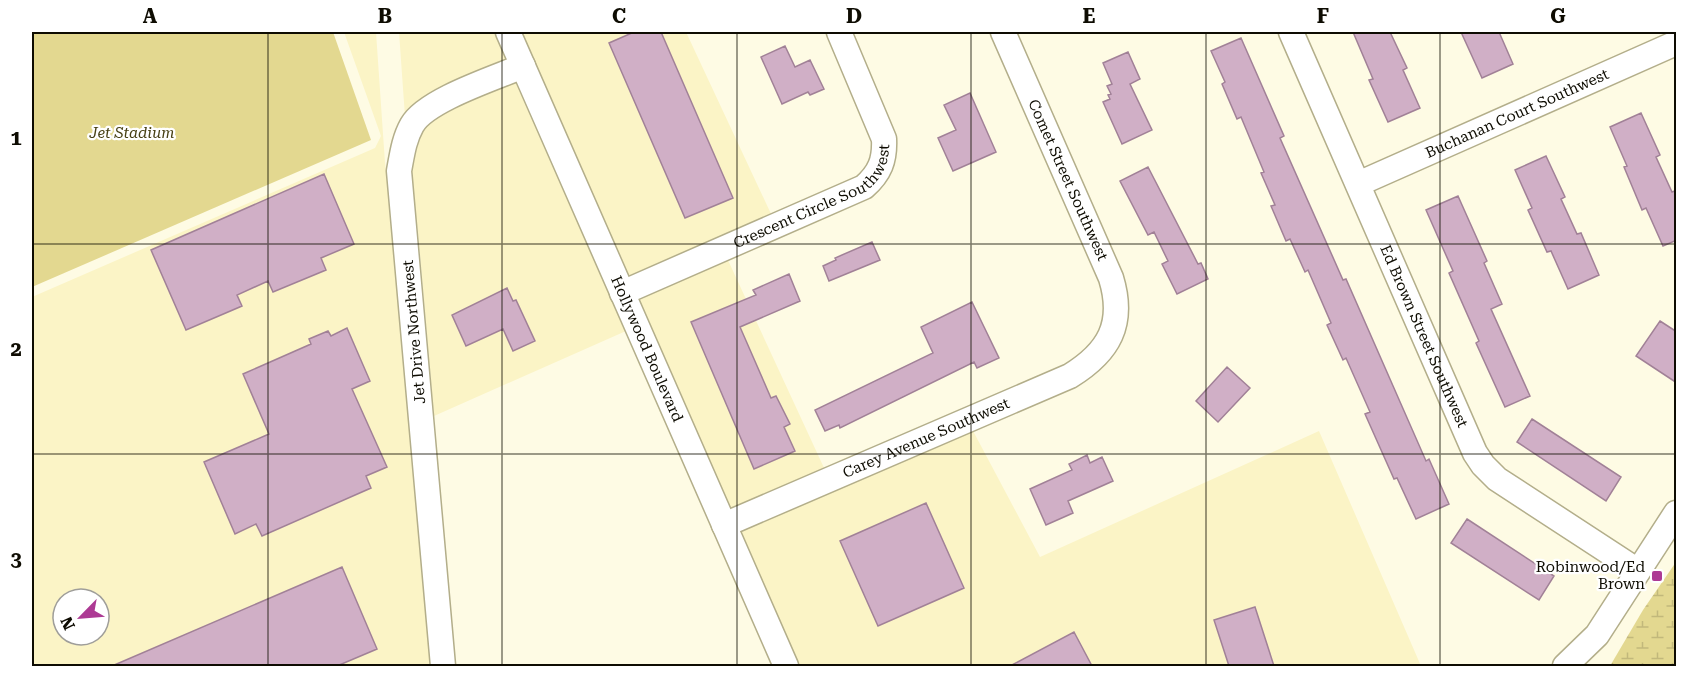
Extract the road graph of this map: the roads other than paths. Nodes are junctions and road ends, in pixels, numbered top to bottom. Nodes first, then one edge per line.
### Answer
1 (508, 32) edge
2 (839, 32) edge
3 (1003, 32) edge
4 (1291, 32) edge
5 (1677, 43) edge
6 (523, 66) junction
7 (1358, 184) junction
8 (622, 293) junction
9 (1112, 332) joint
10 (1677, 513) edge
11 (724, 525) junction
12 (1638, 571) junction
13 (443, 666) edge
14 (786, 666) edge
15 (1565, 666) edge

1 - 6 street, Hollywood Boulevard
2 - 8 street, Crescent Circle Southwest
3 - 9 street, Comet Street Southwest
4 - 7 street, Ed Brown Street Southwest
5 - 7 street, Buchanan Court Southwest
6 - 8 street, Hollywood Boulevard
6 - 13 street, Jet Drive Northwest
7 - 12 street, Ed Brown Street Southwest
8 - 11 street, Hollywood Boulevard
9 - 11 street, Carey Avenue Southwest
10 - 12 street
11 - 14 street, Hollywood Boulevard
12 - 15 street

